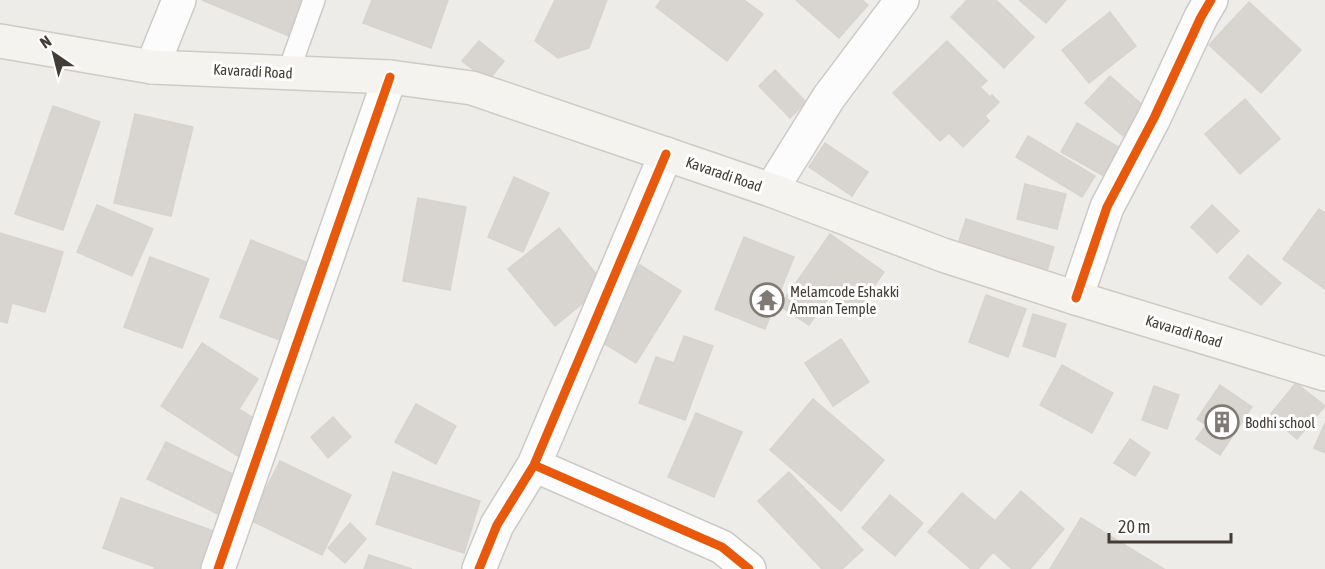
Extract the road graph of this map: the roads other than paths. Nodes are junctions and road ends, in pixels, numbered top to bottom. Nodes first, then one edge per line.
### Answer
1 (179, 0) edge
2 (314, 0) edge
3 (902, 0) edge
4 (1211, 0) edge
5 (0, 41) edge
6 (152, 67) junction
7 (288, 73) junction
8 (390, 77) junction
9 (666, 154) junction
10 (771, 190) junction
11 (1076, 298) junction
12 (1325, 374) edge
13 (534, 465) junction
14 (218, 569) edge
15 (479, 569) edge
16 (749, 569) edge

1 - 6 street
2 - 7 lane
3 - 10 street
4 - 11 street
5 - 6 main road, Kavaradi Road
6 - 7 main road, Kavaradi Road
7 - 8 main road, Kavaradi Road
8 - 9 main road, Kavaradi Road
8 - 14 street
9 - 10 main road, Kavaradi Road
9 - 13 street
10 - 11 main road, Kavaradi Road
11 - 12 main road, Kavaradi Road
13 - 15 street
13 - 16 street

